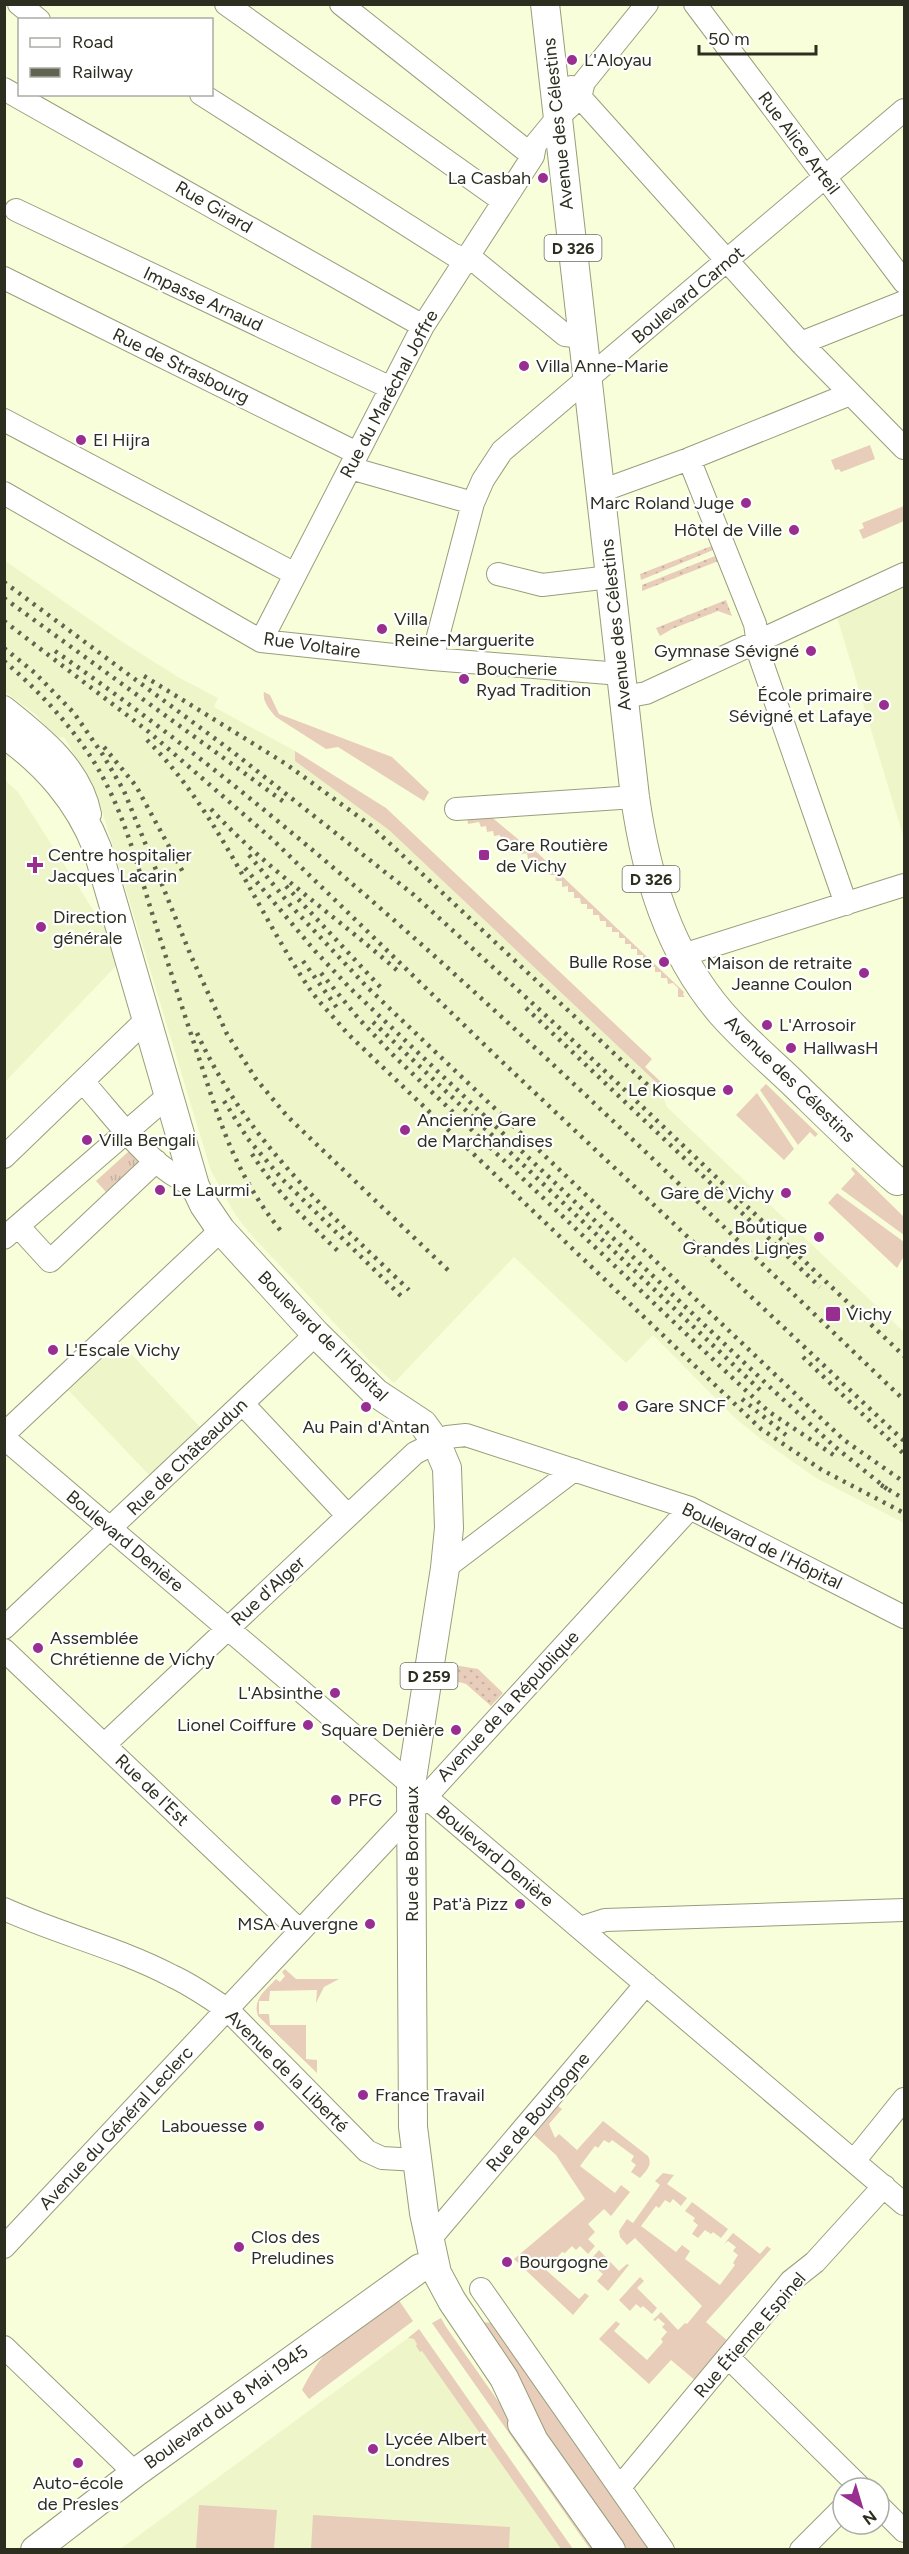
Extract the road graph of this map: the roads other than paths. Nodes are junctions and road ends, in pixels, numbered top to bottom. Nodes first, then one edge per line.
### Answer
1 (19, 4) edge
2 (226, 4) edge
3 (341, 4) edge
4 (545, 4) edge
5 (647, 4) edge
6 (694, 4) edge
7 (36, 18) edge
8 (552, 66) junction
9 (4, 89) edge
10 (204, 96) edge
11 (580, 97) junction
12 (904, 111) edge
13 (558, 117) junction
14 (561, 146) junction
15 (532, 156) junction
16 (825, 177) junction
17 (504, 201) junction
18 (16, 210) dead end
19 (465, 260) junction
20 (727, 261) junction
21 (4, 278) edge
22 (904, 282) edge
23 (904, 302) edge
24 (423, 326) junction
25 (583, 337) junction
26 (801, 344) junction
27 (588, 380) junction
28 (391, 388) junction
29 (850, 394) junction
30 (4, 420) edge
31 (904, 448) edge
32 (689, 459) junction
33 (353, 461) junction
34 (600, 491) junction
35 (4, 493) edge
36 (473, 503) junction
37 (296, 574) junction
38 (498, 574) dead end
39 (904, 574) edge
40 (610, 577) junction
41 (261, 641) junction
42 (757, 642) junction
43 (432, 659) junction
44 (622, 686) junction
45 (4, 707) edge
46 (4, 716) edge
47 (5, 734) edge
48 (4, 748) edge
49 (635, 797) junction
50 (456, 808) dead end
51 (97, 848) junction
52 (904, 885) edge
53 (846, 904) junction
54 (115, 914) junction
55 (683, 956) junction
56 (146, 1020) junction
57 (83, 1082) junction
58 (168, 1096) junction
59 (127, 1132) junction
60 (4, 1157) edge
61 (156, 1161) junction
62 (897, 1173) edge
63 (195, 1186) junction
64 (221, 1230) junction
65 (8, 1235) edge
66 (316, 1334) junction
67 (243, 1404) junction
68 (4, 1436) edge
69 (436, 1442) junction
70 (574, 1470) junction
71 (690, 1508) junction
72 (348, 1516) junction
73 (111, 1529) junction
74 (445, 1568) junction
75 (904, 1617) edge
76 (4, 1628) edge
77 (228, 1629) junction
78 (4, 1650) edge
79 (104, 1746) junction
80 (416, 1798) junction
81 (4, 1909) edge
82 (904, 1910) edge
83 (580, 1928) junction
84 (299, 1930) junction
85 (646, 1984) junction
86 (228, 2010) junction
87 (904, 2099) edge
88 (411, 2159) junction
89 (854, 2161) junction
90 (884, 2186) junction
91 (904, 2204) edge
92 (430, 2239) junction
93 (4, 2247) edge
94 (428, 2270) junction
95 (481, 2289) dead end
96 (4, 2347) edge
97 (729, 2358) junction
98 (135, 2473) junction
99 (849, 2476) edge
100 (620, 2487) junction
101 (891, 2518) edge
102 (831, 2520) edge
103 (904, 2531) edge
104 (35, 2550) edge
105 (611, 2550) edge
106 (663, 2550) edge
107 (801, 2550) edge

1 - 7 street
2 - 17 street
3 - 15 street
4 - 8 main road, Avenue des Célestins / D 326
5 - 11 street, Rue du Maréchal Joffre
6 - 16 street, Rue Alice Arteil
8 - 11 street
8 - 13 main road, Avenue des Célestins / D 326
9 - 24 street, Rue Girard
10 - 19 street
11 - 13 street, Rue du Maréchal Joffre
11 - 20 street
12 - 16 street, Boulevard Carnot
13 - 14 main road, Avenue des Célestins / D 326
13 - 15 street, Rue du Maréchal Joffre
14 - 15 street
14 - 25 main road, Avenue des Célestins / D 326
15 - 17 street, Rue du Maréchal Joffre
16 - 20 street, Boulevard Carnot
16 - 22 street, Rue Alice Arteil
17 - 19 street, Rue du Maréchal Joffre
18 - 28 street, Impasse Arnaud
19 - 24 street, Rue du Maréchal Joffre
19 - 25 street
20 - 26 street
20 - 27 street, Boulevard Carnot
21 - 33 street, Rue de Strasbourg
23 - 26 street
24 - 28 street, Rue du Maréchal Joffre
25 - 27 main road, Avenue des Célestins / D 326
26 - 29 street
27 - 34 main road, Avenue des Célestins / D 326
27 - 36 street, Boulevard Carnot
28 - 33 street, Rue du Maréchal Joffre
29 - 31 street
29 - 32 street
30 - 37 street
32 - 34 street
32 - 42 street
33 - 36 street, Rue de Strasbourg
33 - 37 street, Rue du Maréchal Joffre
34 - 40 main road, Avenue des Célestins / D 326
35 - 41 street, Rue Voltaire
36 - 43 street, Boulevard Carnot
37 - 41 street, Rue du Maréchal Joffre
38 - 40 street
39 - 42 street, Rue Voltaire
40 - 44 main road, Avenue des Célestins / D 326
41 - 43 street, Rue Voltaire
42 - 44 street, Rue Voltaire
42 - 53 street
43 - 44 street, Rue Voltaire
44 - 49 main road, Avenue des Célestins / D 326
45 - 51 street
46 - 47 street
47 - 51 main road, Boulevard de l'Hôpital
48 - 54 main road, Boulevard de l'Hôpital
49 - 50 street
49 - 55 main road, Avenue des Célestins / D 326
51 - 54 main road, Boulevard de l'Hôpital
52 - 53 street
53 - 55 street
54 - 56 main road, Boulevard de l'Hôpital
55 - 62 main road, Avenue des Célestins / D 326
56 - 57 street
56 - 58 main road, Boulevard de l'Hôpital
57 - 59 street
57 - 60 street
58 - 59 street
58 - 63 main road, Boulevard de l'Hôpital
59 - 61 street
59 - 65 street
61 - 63 street
61 - 65 street
63 - 64 main road, Boulevard de l'Hôpital
64 - 66 main road, Boulevard de l'Hôpital
64 - 68 street
66 - 67 street, Rue de Châteaudun
66 - 69 main road, Boulevard de l'Hôpital
67 - 72 street
67 - 73 street, Rue de Châteaudun
68 - 73 street, Boulevard Denière
69 - 70 street, Boulevard de l'Hôpital
69 - 72 street, Rue d'Alger
69 - 74 main road, Rue de Bordeaux / D 259
70 - 71 street, Boulevard de l'Hôpital
70 - 74 street
71 - 75 street, Boulevard de l'Hôpital
71 - 80 street, Avenue de la République
72 - 77 street, Rue d'Alger
73 - 76 street, Rue de Châteaudun
73 - 77 street, Boulevard Denière
74 - 80 main road, Rue de Bordeaux / D 259
77 - 79 street, Rue d'Alger
77 - 80 street, Boulevard Denière
78 - 79 street, Rue de l'Est
79 - 84 street, Rue de l'Est
80 - 83 street, Boulevard Denière
80 - 84 street, Avenue de la République
80 - 88 main road, Rue de Bordeaux
81 - 86 street, Avenue de la Liberté
82 - 83 street
83 - 85 street, Boulevard Denière
84 - 86 street, Avenue de la République
85 - 89 street, Boulevard Denière
85 - 92 street, Rue de Bourgogne
86 - 88 street, Avenue de la Liberté
86 - 93 street, Avenue du Général Leclerc
87 - 89 street
88 - 92 main road
88 - 94 main road
89 - 90 street, Boulevard Denière
90 - 91 street, Boulevard Denière
90 - 97 street, Rue Étienne Espinel
92 - 94 main road
94 - 98 main road, Boulevard du 8 Mai 1945
94 - 105 main road
95 - 100 street
96 - 98 street
97 - 99 street
97 - 100 street, Rue Étienne Espinel
98 - 104 main road, Boulevard du 8 Mai 1945
100 - 106 street
101 - 103 street
102 - 107 street

